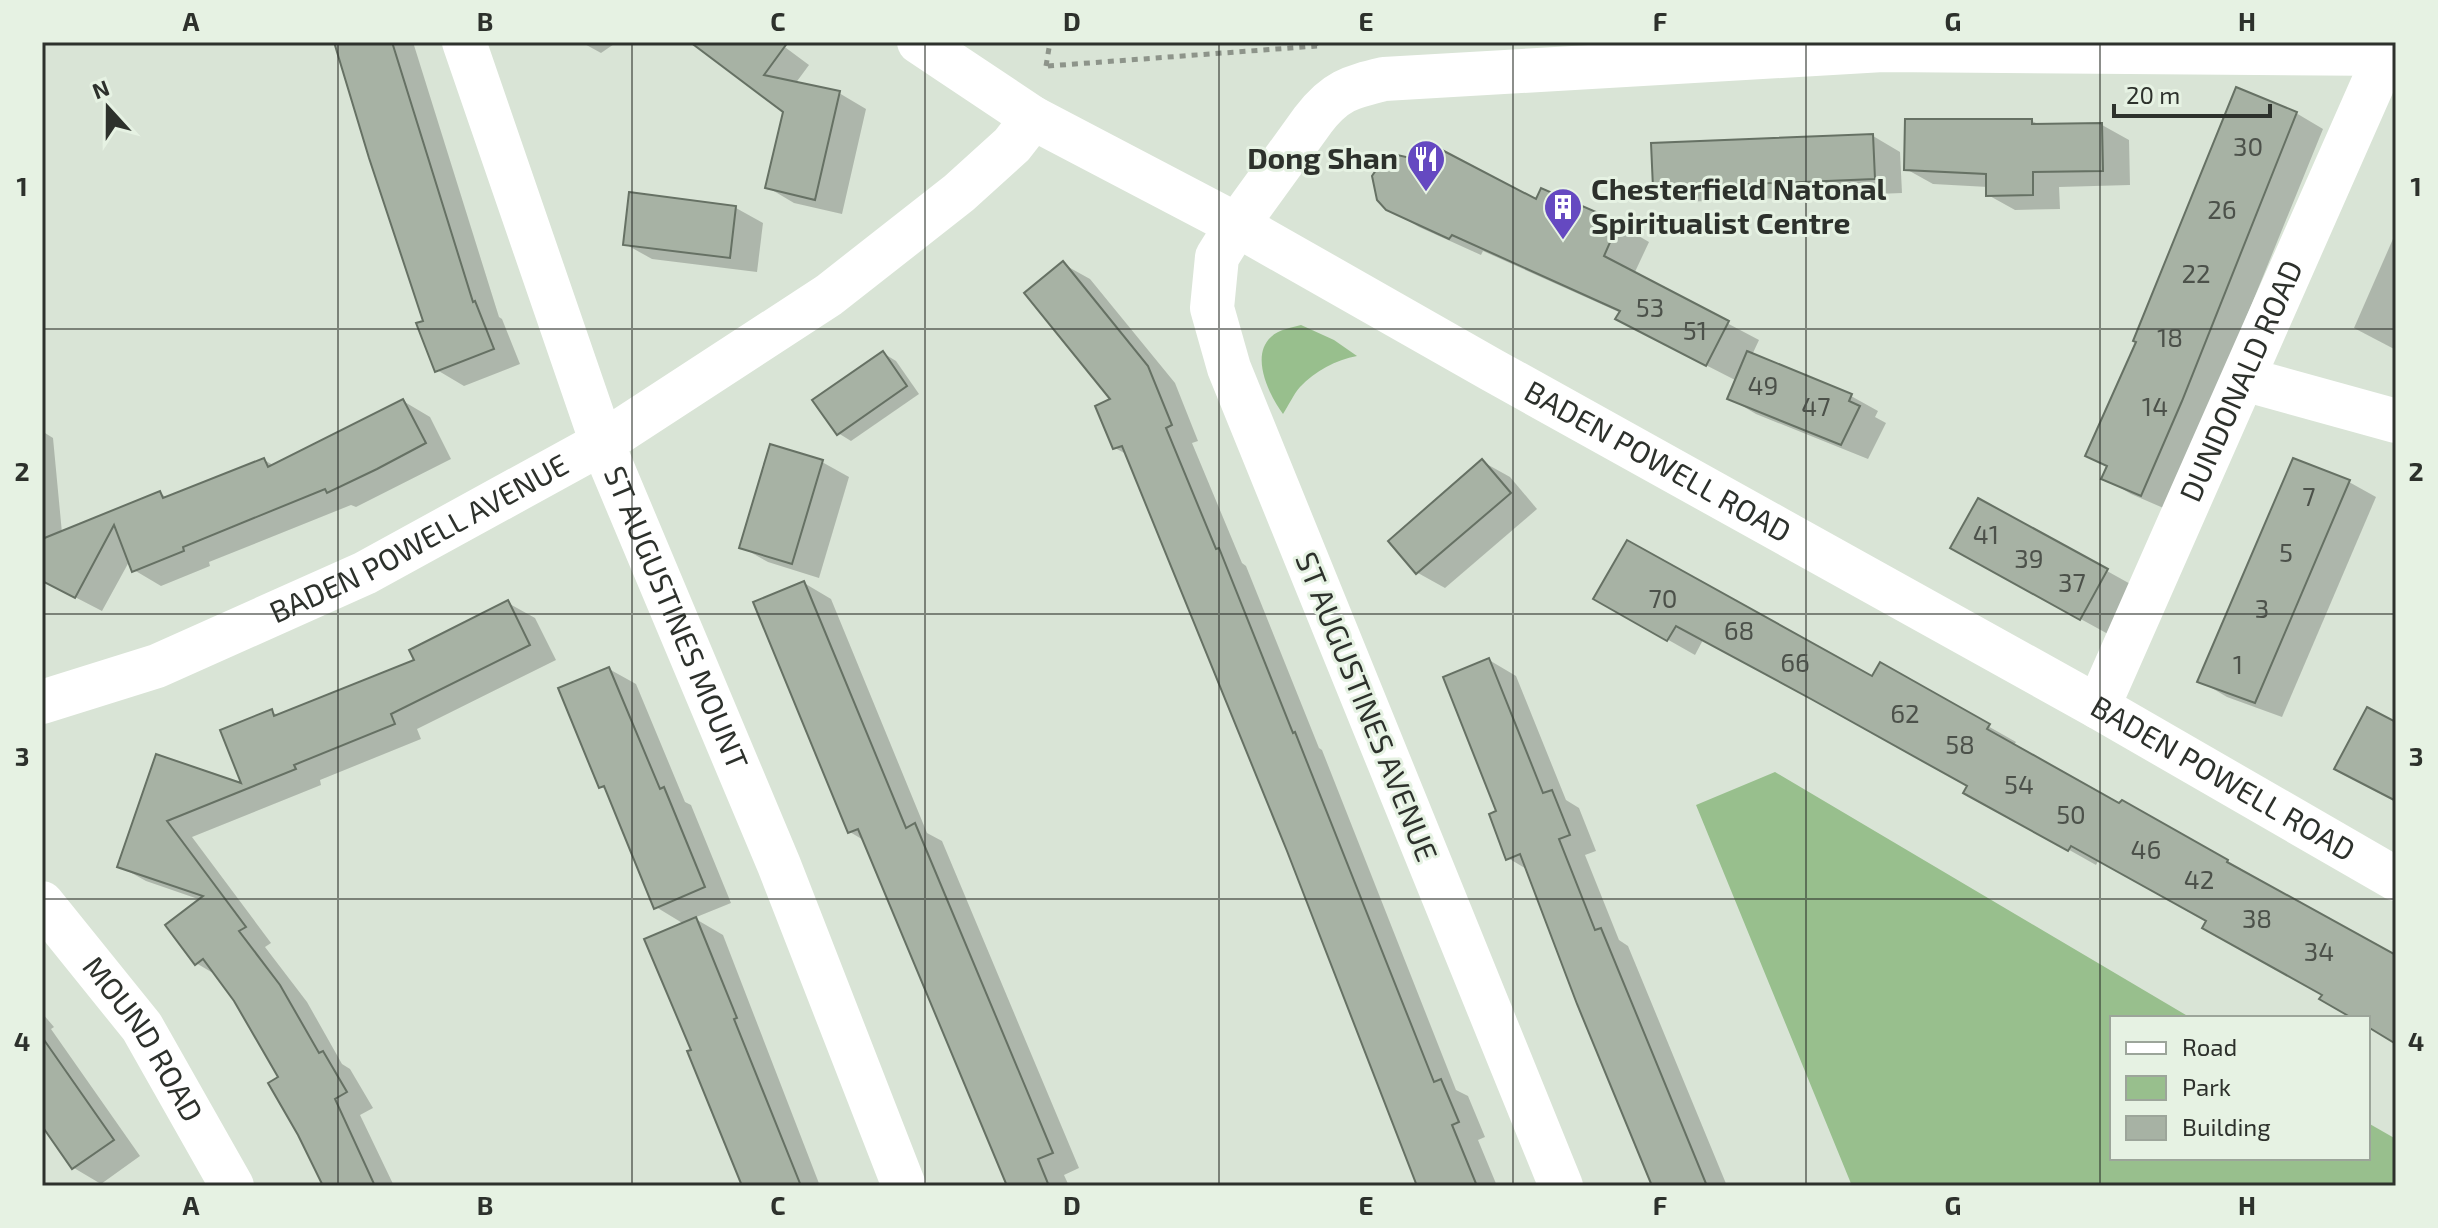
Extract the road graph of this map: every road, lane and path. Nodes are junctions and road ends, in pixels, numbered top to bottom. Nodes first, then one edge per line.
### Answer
1 (464, 42) edge
2 (919, 42) edge
3 (2007, 47) edge
4 (2391, 54) edge
5 (1047, 66) dead end
6 (1351, 87) junction
7 (1033, 118) junction
8 (1237, 225) junction
9 (2244, 379) junction
10 (2396, 421) edge
11 (602, 443) junction
12 (42, 702) edge
13 (2098, 707) junction
14 (2396, 879) edge
15 (42, 903) edge
16 (232, 1186) edge
17 (904, 1186) edge
18 (1561, 1186) edge

1 - 11 street, ST AUGUSTINES MOUNT
2 - 7 street, BADEN POWELL ROAD
3 - 4 street
3 - 6 street
4 - 9 street, DUNDONALD ROAD
5 - 6 path
6 - 8 street, ST AUGUSTINES AVENUE
7 - 8 street, BADEN POWELL ROAD
7 - 11 street, BADEN POWELL AVENUE
8 - 13 street, BADEN POWELL ROAD
8 - 18 street, ST AUGUSTINES AVENUE
9 - 10 street
9 - 13 street, DUNDONALD ROAD
11 - 12 street, BADEN POWELL AVENUE
11 - 17 street, ST AUGUSTINES MOUNT
13 - 14 street, BADEN POWELL ROAD
15 - 16 street, MOUND ROAD

